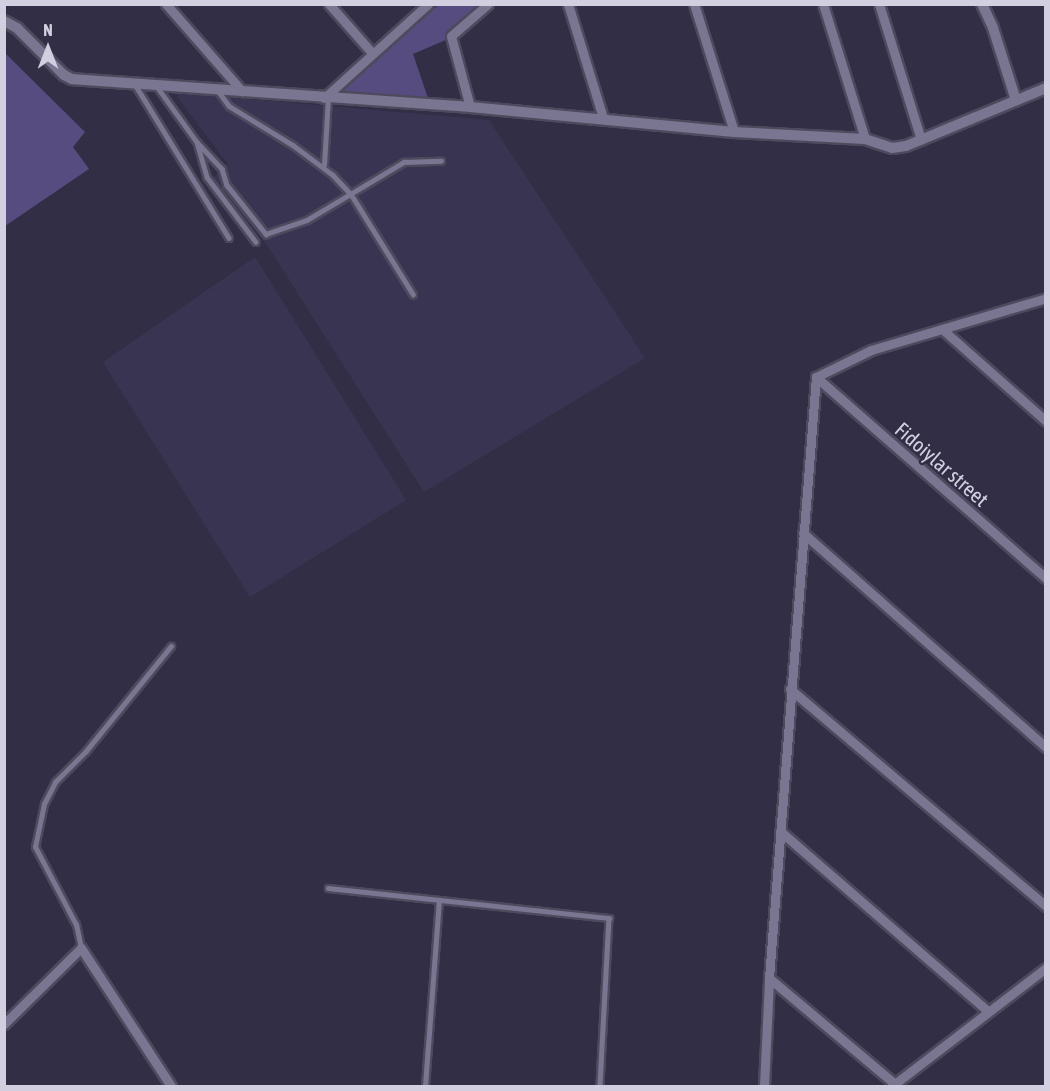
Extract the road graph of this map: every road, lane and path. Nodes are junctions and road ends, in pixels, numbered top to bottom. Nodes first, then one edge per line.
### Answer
1 (166, 4) edge
2 (329, 4) edge
3 (428, 4) edge
4 (488, 4) edge
5 (568, 4) edge
6 (694, 4) edge
7 (823, 4) edge
8 (879, 4) edge
9 (982, 4) edge
10 (4, 21) edge
11 (372, 53) junction
12 (134, 84) junction
13 (157, 85) junction
14 (1046, 88) edge
15 (218, 90) junction
16 (242, 91) junction
17 (326, 98) junction
18 (1016, 100) junction
19 (470, 107) junction
20 (603, 118) junction
21 (734, 132) junction
22 (865, 139) junction
23 (921, 140) junction
24 (197, 142) junction
25 (441, 162) dead end
26 (324, 165) junction
27 (351, 194) junction
28 (229, 238) dead end
29 (256, 242) dead end
30 (412, 294) dead end
31 (1046, 298) edge
32 (942, 329) junction
33 (816, 377) junction
34 (1046, 421) edge
35 (803, 533) junction
36 (1046, 578) edge
37 (171, 646) dead end
38 (790, 689) junction
39 (1046, 747) edge
40 (780, 831) junction
41 (328, 888) dead end
42 (439, 901) junction
43 (1046, 906) edge
44 (81, 948) junction
45 (1046, 968) edge
46 (769, 978) junction
47 (988, 1011) junction
48 (6, 1019) edge
49 (894, 1085) edge
50 (171, 1086) edge
51 (425, 1086) edge
52 (600, 1086) edge
53 (764, 1086) edge

1 - 16 street
2 - 11 street
3 - 11 street
4 - 19 street
5 - 20 street
6 - 21 street
7 - 22 street
8 - 23 street
9 - 18 street
10 - 12 street
11 - 17 street
12 - 13 street
12 - 28 lane
13 - 15 street
13 - 24 lane
14 - 18 street
15 - 16 street
15 - 26 lane
16 - 17 street
17 - 19 street
17 - 26 lane
18 - 23 street
19 - 20 street
20 - 21 street
21 - 22 street
22 - 23 street
24 - 27 lane
24 - 29 lane
25 - 27 lane
26 - 27 lane
27 - 30 lane
31 - 32 street
32 - 33 street
32 - 34 street
33 - 35 street
33 - 36 street, Fidoiylar street
35 - 38 street
35 - 39 street
37 - 44 lane
38 - 40 street
38 - 43 street
40 - 46 street
40 - 47 street
41 - 42 lane
42 - 51 lane
42 - 52 lane
44 - 48 street
44 - 50 street
45 - 47 street
46 - 49 street
46 - 53 street
47 - 49 street

